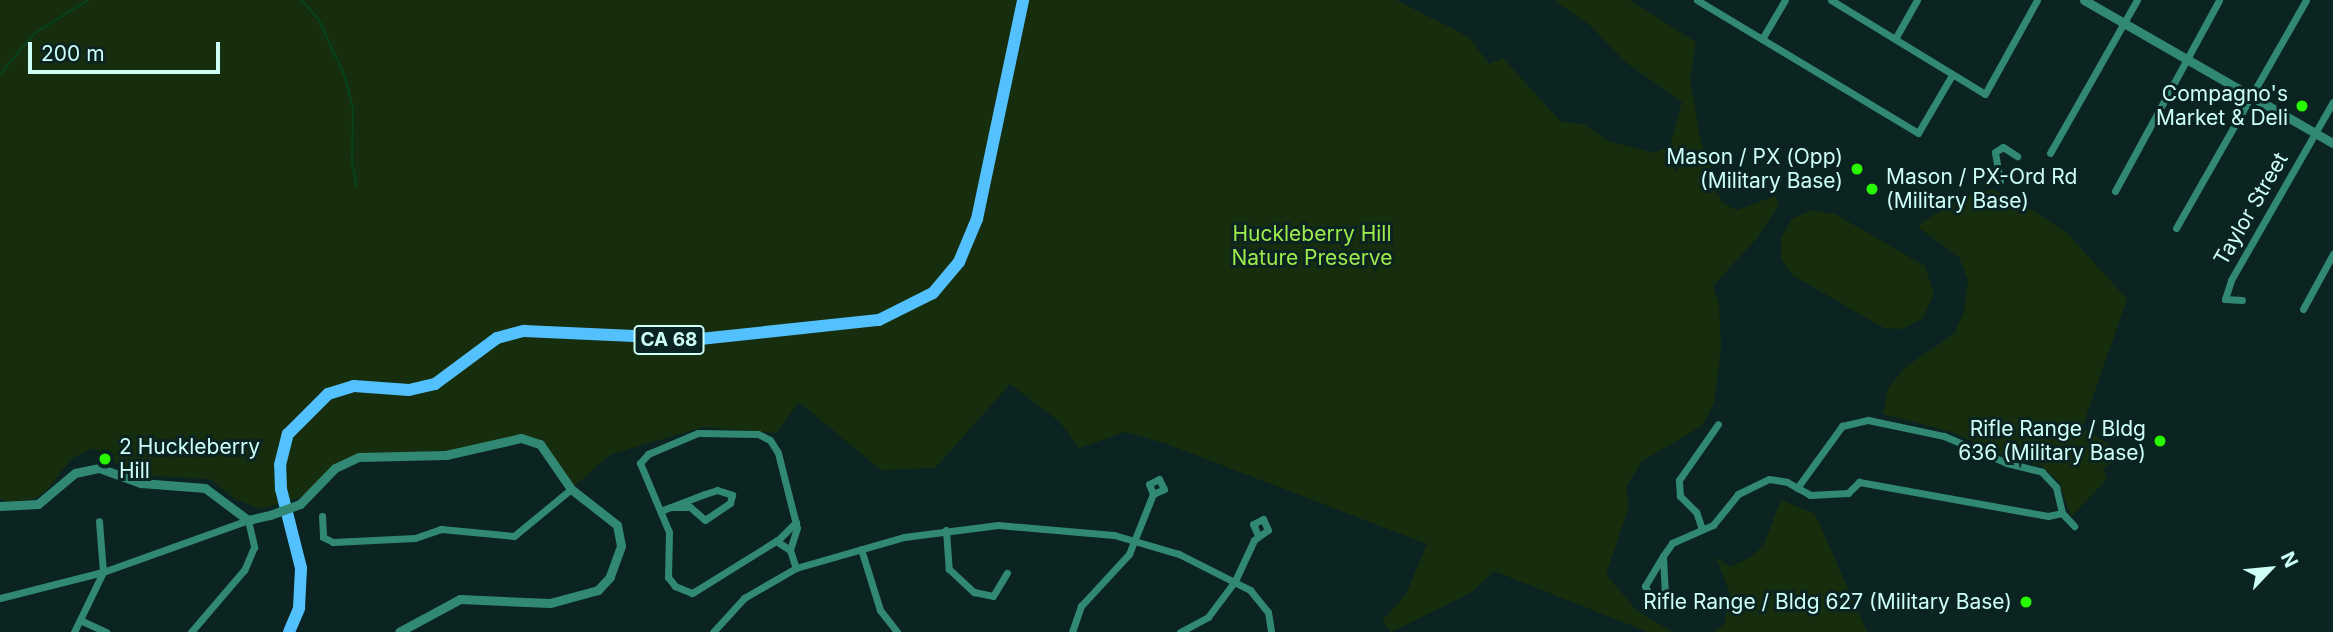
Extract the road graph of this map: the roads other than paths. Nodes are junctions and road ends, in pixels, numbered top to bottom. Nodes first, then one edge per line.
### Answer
1 (1023, 0) edge
2 (1697, 0) edge
3 (1785, 0) edge
4 (1831, 0) edge
5 (1917, 0) edge
6 (2038, 0) edge
7 (2084, 0) edge
8 (2137, 0) edge
9 (2219, 0) edge
10 (2306, 0) edge
11 (2124, 23) junction
12 (1762, 39) junction
13 (1895, 39) junction
14 (2187, 60) junction
15 (1952, 75) junction
16 (2251, 96) junction
17 (2333, 102) edge
18 (2315, 132) junction
19 (2333, 143) edge
20 (2050, 153) dead end
21 (2017, 156) dead end
22 (2000, 181) dead end
23 (2115, 191) dead end
24 (2176, 228) dead end
25 (2333, 254) edge
26 (2242, 300) dead end
27 (2303, 309) dead end
28 (1718, 424) dead end
29 (1797, 488) junction
30 (571, 489) junction
31 (1153, 494) dead end
32 (0, 506) edge
33 (667, 509) junction
34 (2062, 513) junction
35 (322, 516) dead end
36 (99, 520) dead end
37 (248, 520) junction
38 (796, 521) junction
39 (2074, 526) dead end
40 (1702, 529) junction
41 (946, 530) junction
42 (1258, 535) dead end
43 (1132, 540) junction
44 (776, 541) junction
45 (861, 549) junction
46 (790, 550) junction
47 (1663, 556) junction
48 (796, 568) junction
49 (103, 572) junction
50 (1007, 573) dead end
51 (1235, 581) junction
52 (0, 598) edge
53 (80, 620) junction
54 (74, 632) edge
55 (106, 632) edge
56 (191, 632) edge
57 (289, 632) edge
58 (399, 632) edge
59 (713, 632) edge
60 (897, 632) edge
61 (1072, 632) edge
62 (1180, 632) edge
63 (1271, 632) edge

1 - 57 main road, CA 68
2 - 12 street
3 - 12 street
4 - 13 street
5 - 13 street
6 - 15 street
7 - 11 street
8 - 11 street
9 - 14 street
10 - 16 street
11 - 14 street
11 - 20 street
12 - 15 street
13 - 15 street
14 - 16 street
14 - 23 street
16 - 18 street
16 - 24 street
17 - 18 street, Taylor Street
18 - 19 street
18 - 26 street, Taylor Street
21 - 22 street
25 - 27 street
28 - 40 street
29 - 34 street
29 - 34 street
29 - 40 street
30 - 35 street
30 - 37 street, bridge
30 - 58 street
31 - 43 street
32 - 37 street
33 - 33 street
33 - 38 street
33 - 44 street
34 - 39 street
36 - 49 street
37 - 49 street
37 - 56 street
38 - 44 street
38 - 46 street
40 - 47 street
41 - 43 street
41 - 45 street
41 - 50 street
42 - 51 street
43 - 51 street
43 - 61 street
44 - 46 street
45 - 48 street
45 - 60 street
46 - 48 street
47 - 47 street
48 - 59 street
49 - 52 street
49 - 53 street
51 - 62 street
51 - 63 street
53 - 54 street
53 - 55 street

